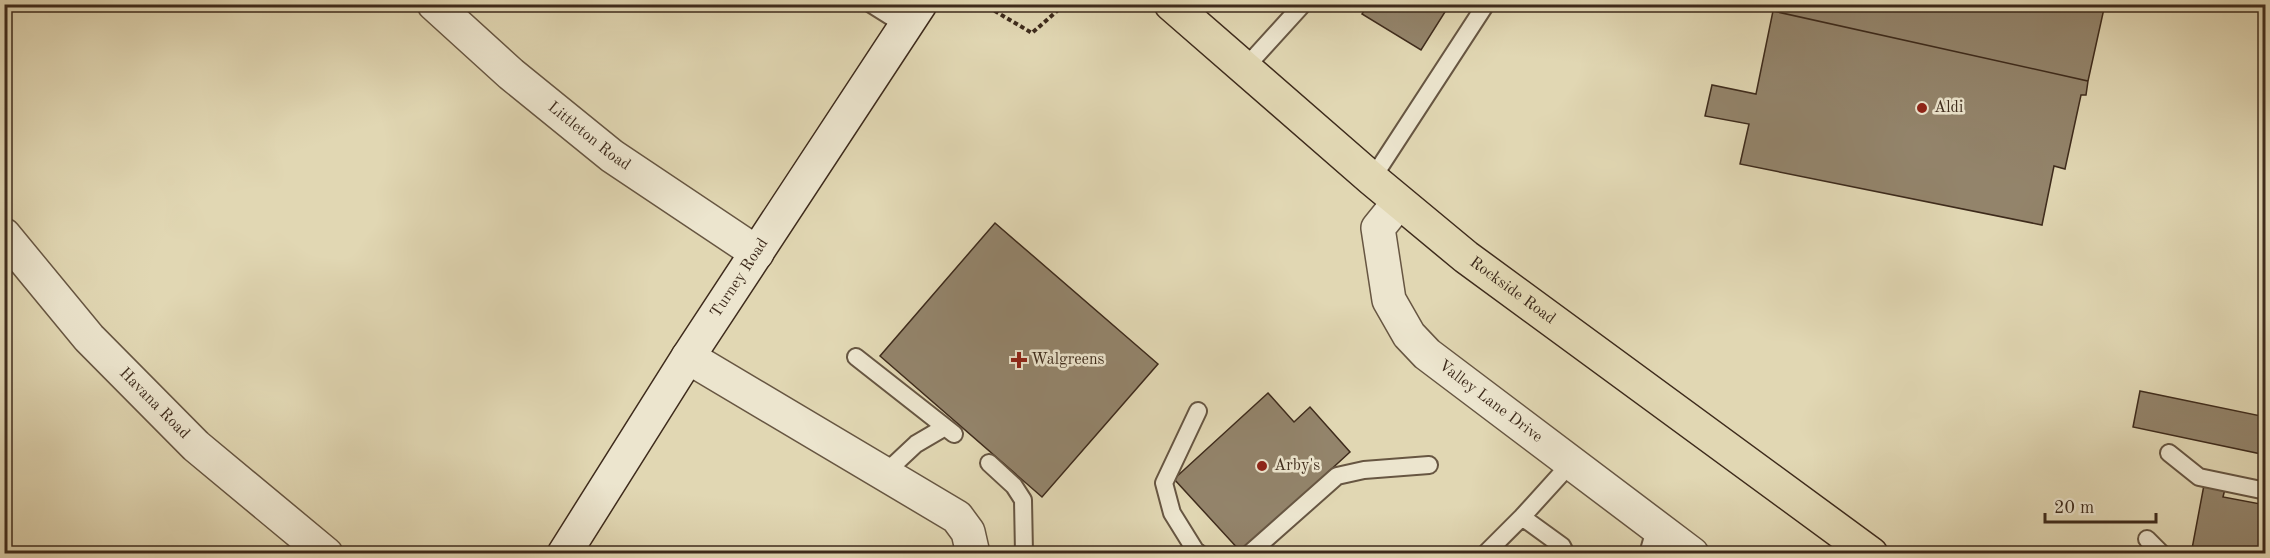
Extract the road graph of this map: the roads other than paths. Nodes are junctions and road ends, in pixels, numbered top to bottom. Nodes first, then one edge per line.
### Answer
1 (434, 4) edge
2 (872, 4) edge
3 (1171, 4) edge
4 (1303, 4) edge
5 (1486, 4) edge
6 (913, 15) edge
7 (1244, 69) junction
8 (1372, 179) junction
9 (1399, 202) junction
10 (4, 234) edge
11 (757, 253) junction
12 (688, 357) junction
13 (856, 357) dead end
14 (1198, 411) dead end
15 (2169, 453) dead end
16 (989, 463) dead end
17 (1571, 463) junction
18 (1429, 465) dead end
19 (884, 474) junction
20 (2265, 491) edge
21 (1522, 517) junction
22 (2147, 539) dead end
23 (1652, 540) edge
24 (1024, 553) edge
25 (326, 554) edge
26 (564, 554) edge
27 (974, 554) edge
28 (1200, 554) edge
29 (1249, 554) edge
30 (1485, 554) edge
31 (1566, 554) edge
32 (1692, 554) edge
33 (1871, 554) edge
34 (2162, 554) edge

1 - 11 street, Littleton Road
2 - 6 lane
3 - 7 main road, Rockside Road
4 - 7 lane
5 - 8 lane
6 - 11 street, Turney Road
7 - 8 main road, Rockside Road
8 - 9 main road, Rockside Road
9 - 17 street, Valley Lane Drive
9 - 33 main road, Rockside Road
10 - 25 street, Havana Road
11 - 12 street, Turney Road
12 - 19 street
12 - 26 street, Turney Road
13 - 19 lane
14 - 28 lane
15 - 20 lane
16 - 24 lane
17 - 21 lane
17 - 23 street, Valley Lane Drive
18 - 29 lane
19 - 27 street
21 - 30 lane
21 - 31 lane
22 - 34 lane
23 - 32 street, Valley Lane Drive

